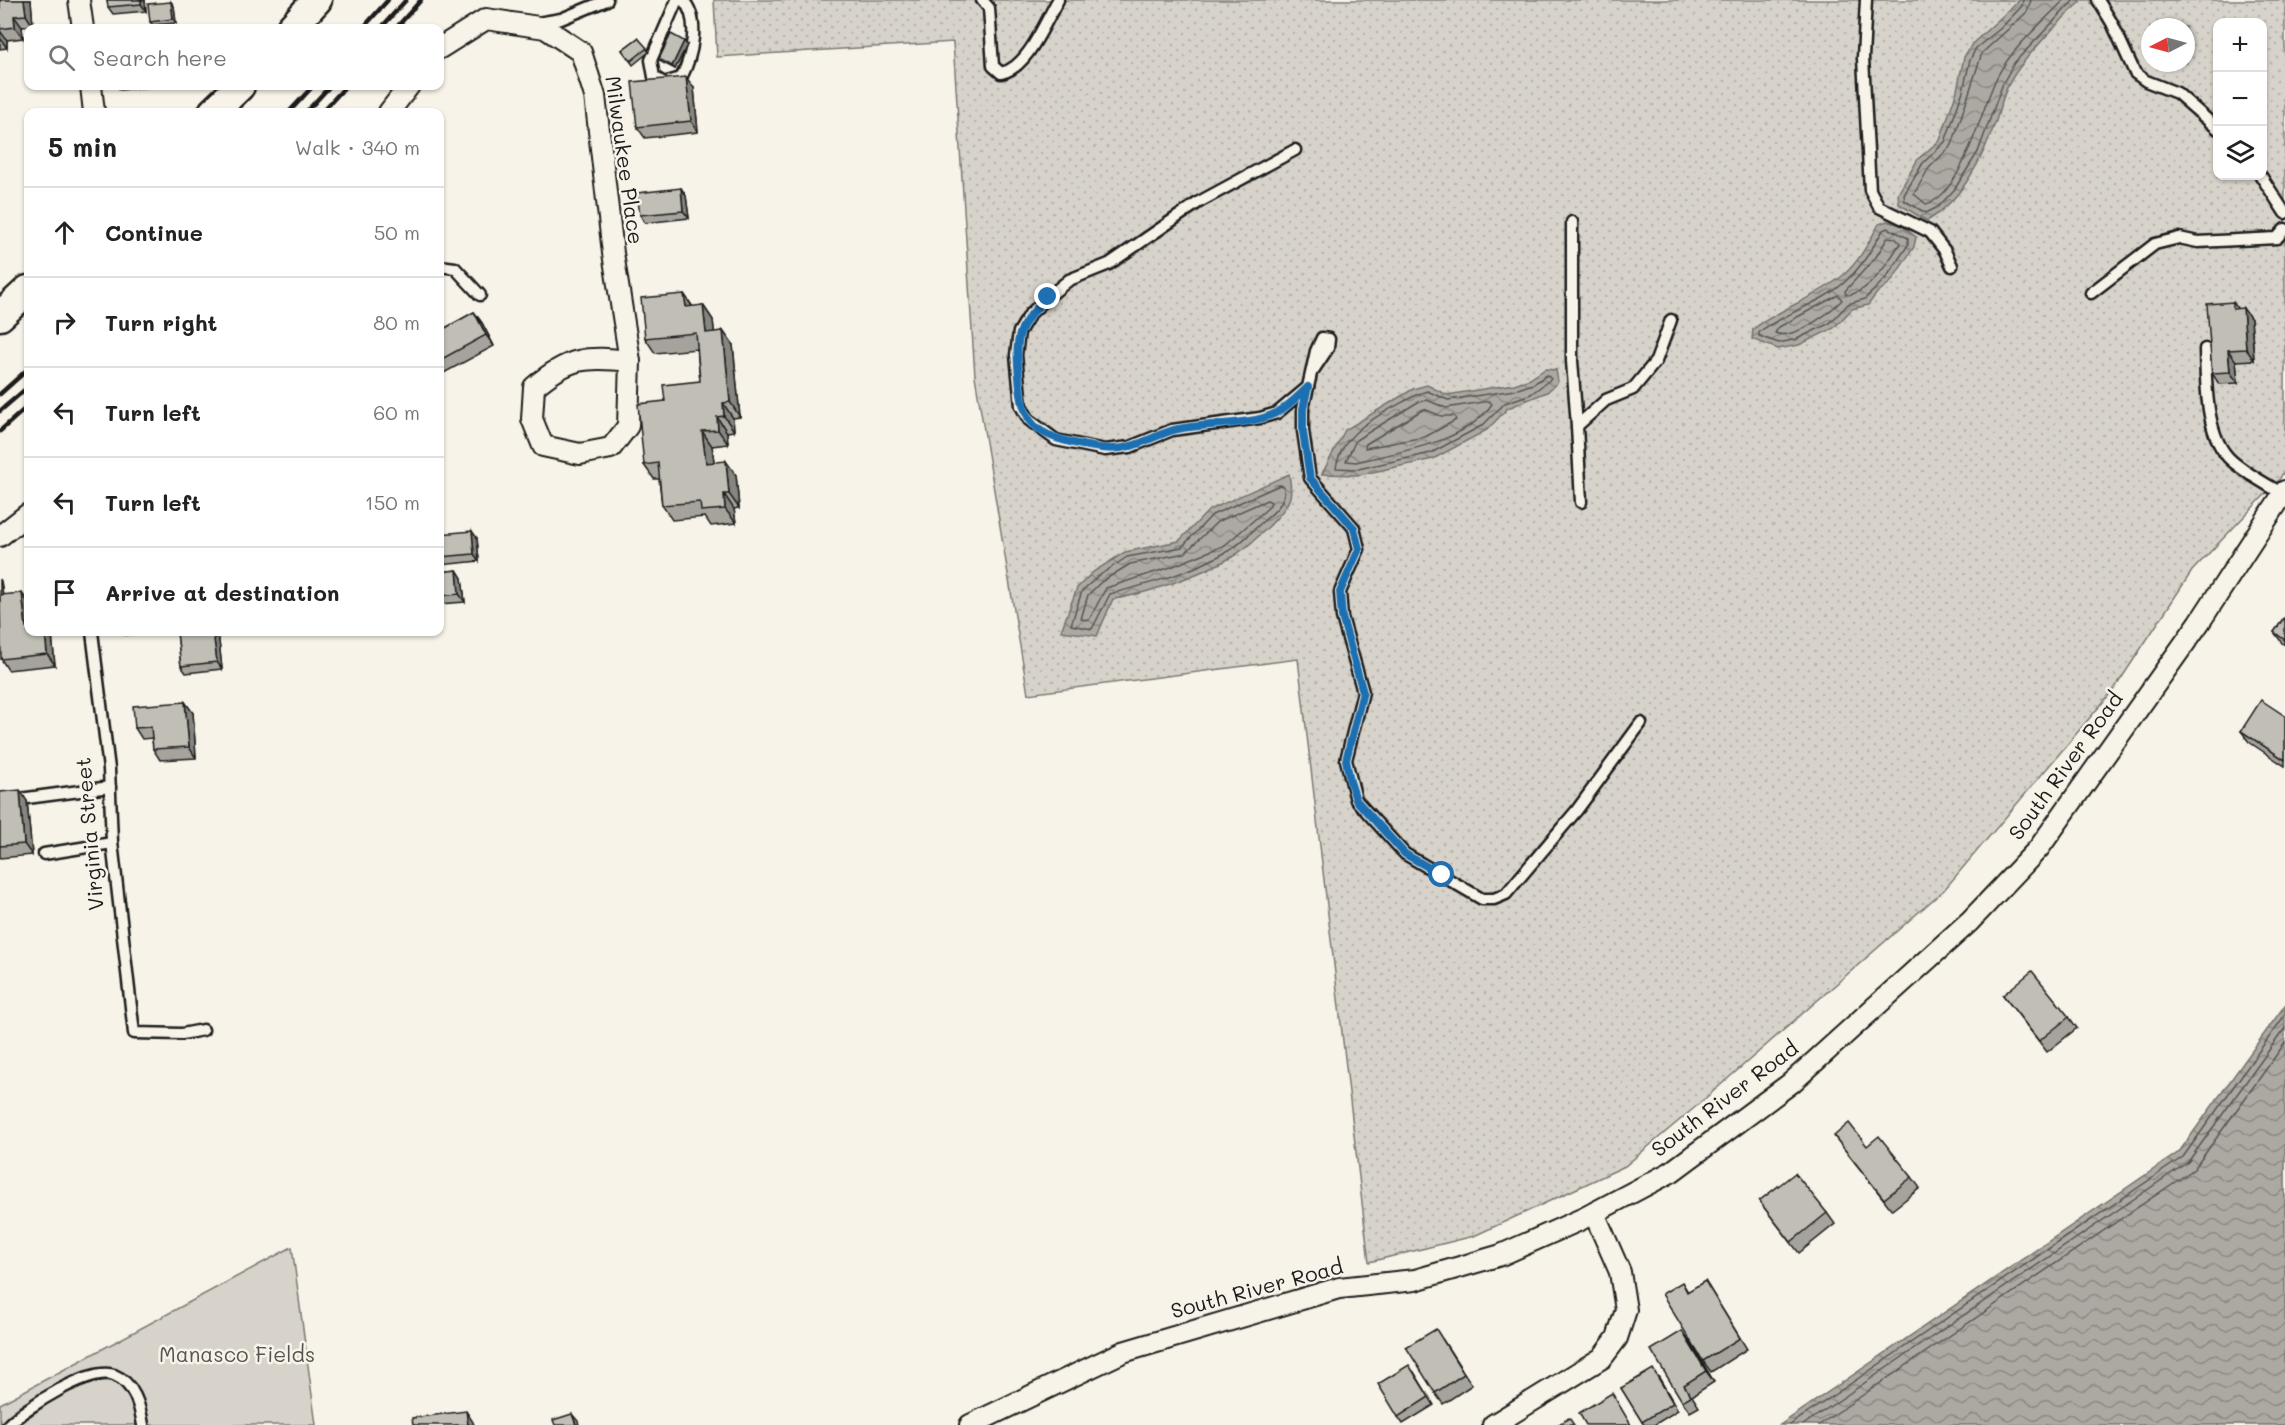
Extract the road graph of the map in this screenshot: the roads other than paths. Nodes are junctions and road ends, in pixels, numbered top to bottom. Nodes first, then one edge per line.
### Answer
1 (79, 0) edge
2 (317, 0) edge
3 (607, 0) edge
4 (677, 0) edge
5 (683, 0) edge
6 (982, 0) edge
7 (1058, 0) edge
8 (1866, 0) edge
9 (2098, 0) edge
10 (83, 24) edge
11 (295, 24) edge
12 (526, 25) junction
13 (444, 45) edge
14 (91, 90) edge
15 (236, 90) edge
16 (406, 90) edge
17 (94, 108) edge
18 (217, 108) edge
19 (392, 108) edge
20 (2214, 126) edge
21 (1295, 150) dead end
22 (2264, 180) edge
23 (2285, 213) edge
24 (1572, 222) dead end
25 (2285, 229) edge
26 (1952, 266) dead end
27 (444, 267) edge
28 (2091, 293) dead end
29 (24, 294) edge
30 (480, 295) dead end
31 (0, 316) edge
32 (1671, 320) dead end
33 (2205, 349) dead end
34 (630, 361) junction
35 (1314, 369) dead end
36 (1308, 387) junction
37 (1577, 426) junction
38 (2284, 493) edge
39 (1581, 502) dead end
40 (24, 517) edge
41 (0, 536) edge
42 (92, 636) edge
43 (1641, 723) dead end
44 (110, 787) junction
45 (3, 802) edge
46 (112, 843) junction
47 (44, 854) dead end
48 (203, 1030) dead end
49 (1594, 1213) junction
50 (8, 1425) edge
51 (143, 1425) edge
52 (970, 1425) edge
53 (1493, 1425) edge

1 - 10 street
2 - 11 street
3 - 12 lane
4 - 5 lane
6 - 7 lane
8 - 26 lane
9 - 20 lane
12 - 13 street, Milwaukee Place
12 - 34 street, Milwaukee Place
14 - 17 street
15 - 18 street
16 - 19 street
21 - 36 lane
22 - 23 lane
24 - 37 lane
25 - 28 lane
27 - 30 lane
29 - 31 street
32 - 37 lane
33 - 38 lane
34 - 34 street
35 - 36 lane
36 - 43 lane
37 - 39 lane
38 - 49 street, South River Road
40 - 41 street
42 - 44 lane, Virginia Street
44 - 45 lane
44 - 46 lane, Virginia Street
46 - 47 lane
46 - 48 lane, Virginia Street
49 - 52 street, South River Road
49 - 53 street
50 - 51 lane

